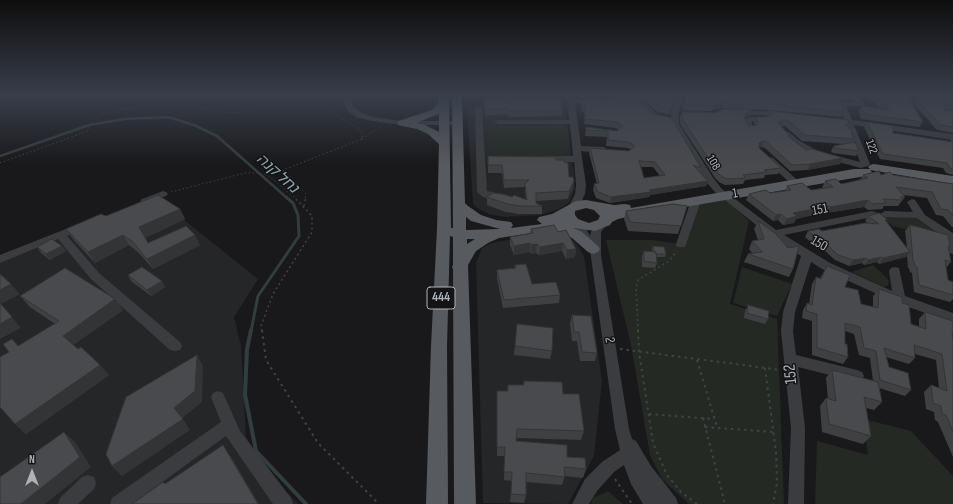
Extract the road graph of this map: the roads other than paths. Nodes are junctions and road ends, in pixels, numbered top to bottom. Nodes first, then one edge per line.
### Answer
1 (370, 119) edge
2 (419, 119) edge
3 (450, 119) edge
4 (479, 119) edge
5 (574, 119) edge
6 (677, 119) edge
7 (771, 119) edge
8 (825, 119) edge
9 (847, 119) edge
10 (498, 122) dead end
11 (849, 122) junction
12 (402, 123) junction
13 (450, 123) junction
14 (576, 126) junction
15 (750, 128) edge
16 (781, 129) edge
17 (953, 137) edge
18 (443, 142) junction
19 (576, 148) junction
20 (614, 151) edge
21 (761, 151) edge
22 (533, 159) edge
23 (578, 159) junction
24 (867, 168) junction
25 (791, 179) junction
26 (953, 180) edge
27 (953, 184) edge
28 (581, 186) junction
29 (163, 194) road end
30 (722, 194) junction
31 (515, 198) edge
32 (458, 201) junction
33 (696, 201) junction
34 (912, 202) dead end
35 (134, 206) edge
36 (597, 207) junction
37 (572, 208) junction
38 (872, 214) edge
39 (885, 214) dead end
40 (919, 215) junction
41 (90, 223) edge
42 (603, 223) junction
43 (578, 225) junction
44 (547, 227) junction
45 (444, 229) junction
46 (504, 230) junction
47 (459, 231) junction
48 (60, 234) junction
49 (774, 234) junction
50 (953, 239) edge
51 (681, 244) road end
52 (953, 250) edge
53 (594, 252) junction
54 (807, 255) junction
55 (0, 259) edge
56 (459, 268) junction
57 (895, 271) dead end
58 (899, 299) junction
59 (953, 318) edge
60 (175, 346) dead end
61 (790, 366) junction
62 (857, 376) edge
63 (218, 397) dead end
64 (229, 425) junction
65 (631, 452) junction
66 (88, 483) dead end
67 (797, 501) edge
68 (465, 502) edge
69 (437, 503) edge
70 (66, 504) edge
71 (118, 504) edge
72 (285, 504) edge
73 (580, 504) edge
74 (654, 504) edge
75 (670, 504) edge

1 - 12 street
2 - 12 main road
3 - 13 main road, 444
4 - 31 street
5 - 14 street
6 - 30 street, 108
7 - 15 street
8 - 11 street
9 - 11 street, 122
10 - 14 street
11 - 17 street
11 - 24 street, 122
12 - 13 street
12 - 18 main road
13 - 18 main road, 444
13 - 32 main road, 444
14 - 19 street
16 - 24 street
18 - 45 main road, 444
19 - 20 street
19 - 23 street
21 - 25 street
22 - 23 street
23 - 28 street
24 - 25 main road, 1
24 - 26 main road, 1
24 - 27 main road, 1
24 - 30 main road, 1
25 - 30 main road, 1
28 - 36 street
28 - 37 street
29 - 35 street
30 - 33 main road, 1
30 - 36 main road, 1
30 - 49 street, 150
32 - 46 main road
32 - 47 main road, 444
33 - 42 main road, 1
33 - 51 street
34 - 40 street
36 - 37 main road, 1
36 - 42 main road
37 - 43 main road
37 - 46 main road
38 - 49 street, 151
39 - 40 street
40 - 50 street
41 - 48 street
42 - 43 main road, 1
42 - 53 street, 2
43 - 44 main road
43 - 53 street, 2
44 - 46 main road
44 - 53 main road
45 - 47 main road
45 - 69 main road, 444
46 - 47 main road
46 - 56 main road
47 - 56 main road, 444
48 - 55 street
48 - 60 street
49 - 54 street, 150
50 - 52 street
53 - 65 street, 2
54 - 58 street, 150
54 - 61 street, 152
56 - 68 main road, 444
57 - 58 street
58 - 59 street, 150
61 - 62 street
61 - 67 street, 152
63 - 64 street
64 - 71 street
64 - 72 street
65 - 73 street
65 - 74 street, 2
65 - 75 street, 2
66 - 70 street

